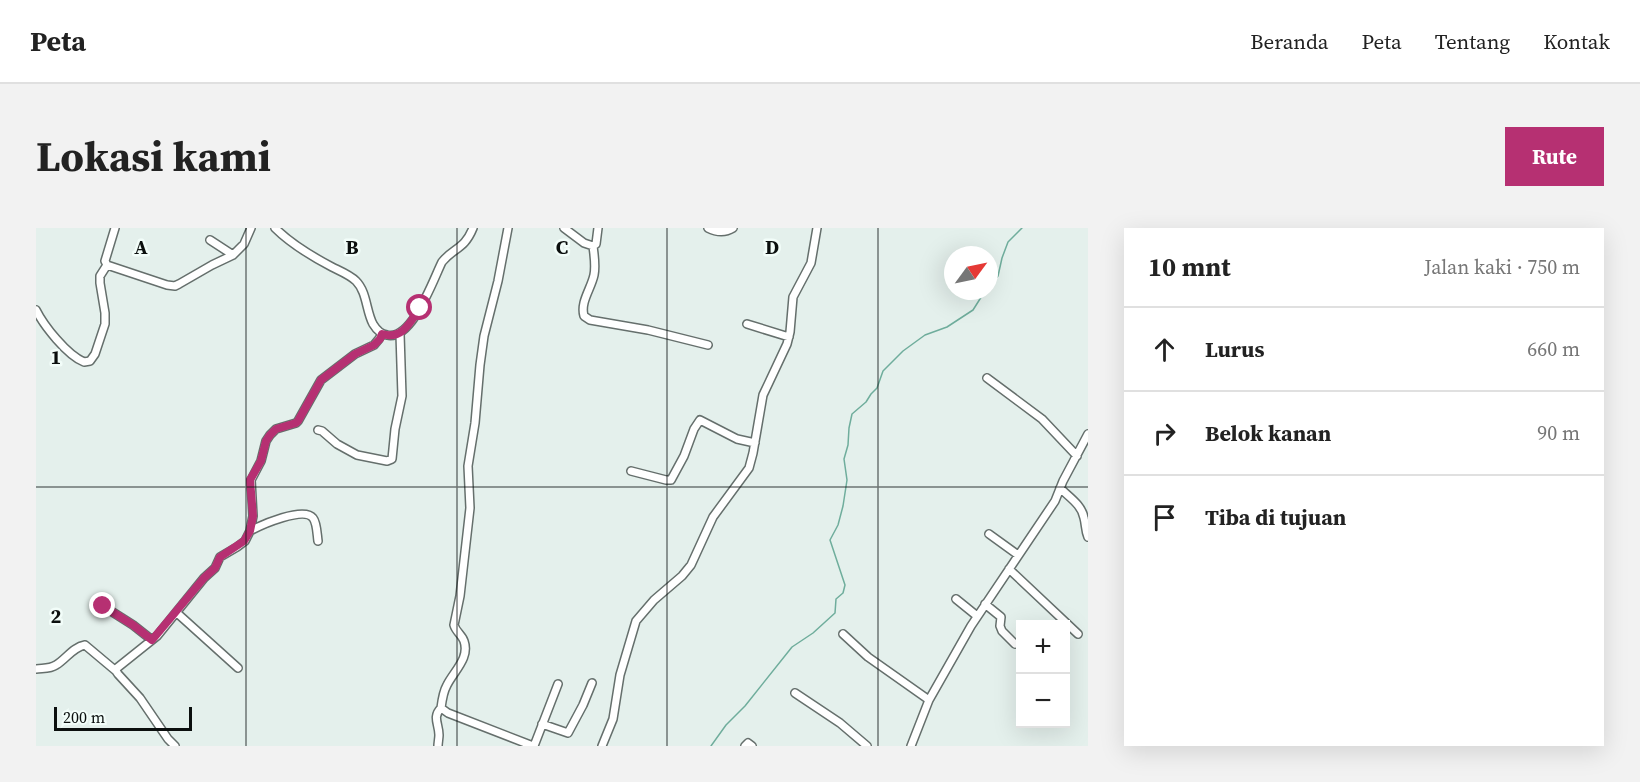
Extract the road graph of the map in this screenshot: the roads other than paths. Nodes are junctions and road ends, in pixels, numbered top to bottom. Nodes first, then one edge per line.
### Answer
1 (115, 228) edge
2 (251, 228) edge
3 (275, 228) edge
4 (473, 228) edge
5 (508, 228) edge
6 (564, 228) edge
7 (598, 228) edge
8 (708, 228) edge
9 (733, 228) edge
10 (817, 228) edge
11 (210, 240) dead end
12 (593, 246) junction
13 (233, 255) junction
14 (107, 265) junction
15 (36, 310) edge
16 (747, 324) dead end
17 (382, 334) junction
18 (400, 334) junction
19 (789, 337) junction
20 (708, 345) dead end
21 (987, 378) dead end
22 (318, 430) dead end
23 (1088, 434) edge
24 (755, 443) junction
25 (1077, 456) junction
26 (631, 471) dead end
27 (1060, 489) junction
28 (1085, 509) edge
29 (250, 531) junction
30 (989, 534) dead end
31 (1088, 537) edge
32 (318, 541) dead end
33 (1018, 555) junction
34 (1009, 569) junction
35 (956, 599) dead end
36 (985, 604) junction
37 (103, 606) dead end
38 (177, 613) junction
39 (977, 616) junction
40 (843, 634) dead end
41 (1078, 634) dead end
42 (152, 640) junction
43 (1015, 644) dead end
44 (238, 668) dead end
45 (36, 669) edge
46 (116, 671) junction
47 (592, 683) dead end
48 (558, 684) dead end
49 (795, 693) dead end
50 (928, 700) junction
51 (441, 708) junction
52 (542, 724) junction
53 (175, 746) edge
54 (438, 746) edge
55 (533, 746) edge
56 (602, 746) edge
57 (745, 746) edge
58 (752, 746) edge
59 (867, 746) edge
60 (911, 746) edge

1 - 14 street
2 - 13 street
3 - 17 street
4 - 18 street
5 - 51 street
6 - 12 street
7 - 12 street
8 - 9 street
10 - 19 street
11 - 13 street
12 - 20 street
13 - 14 street
14 - 15 street
16 - 19 street
17 - 18 street
17 - 29 street
18 - 22 street
19 - 24 street
21 - 25 street
23 - 25 street
24 - 26 street
24 - 56 street
25 - 27 street
27 - 28 street
27 - 33 street
28 - 31 street
29 - 32 street
29 - 38 street
30 - 33 street
33 - 34 street
34 - 36 street
34 - 41 street
35 - 39 street
36 - 39 street
36 - 43 street
37 - 42 street
38 - 42 street
38 - 44 street
39 - 50 street
40 - 50 street
42 - 46 street
45 - 46 street
46 - 53 street
47 - 52 street
48 - 52 street
49 - 59 street
50 - 60 street
51 - 54 street
51 - 55 street
52 - 55 street
57 - 58 street

